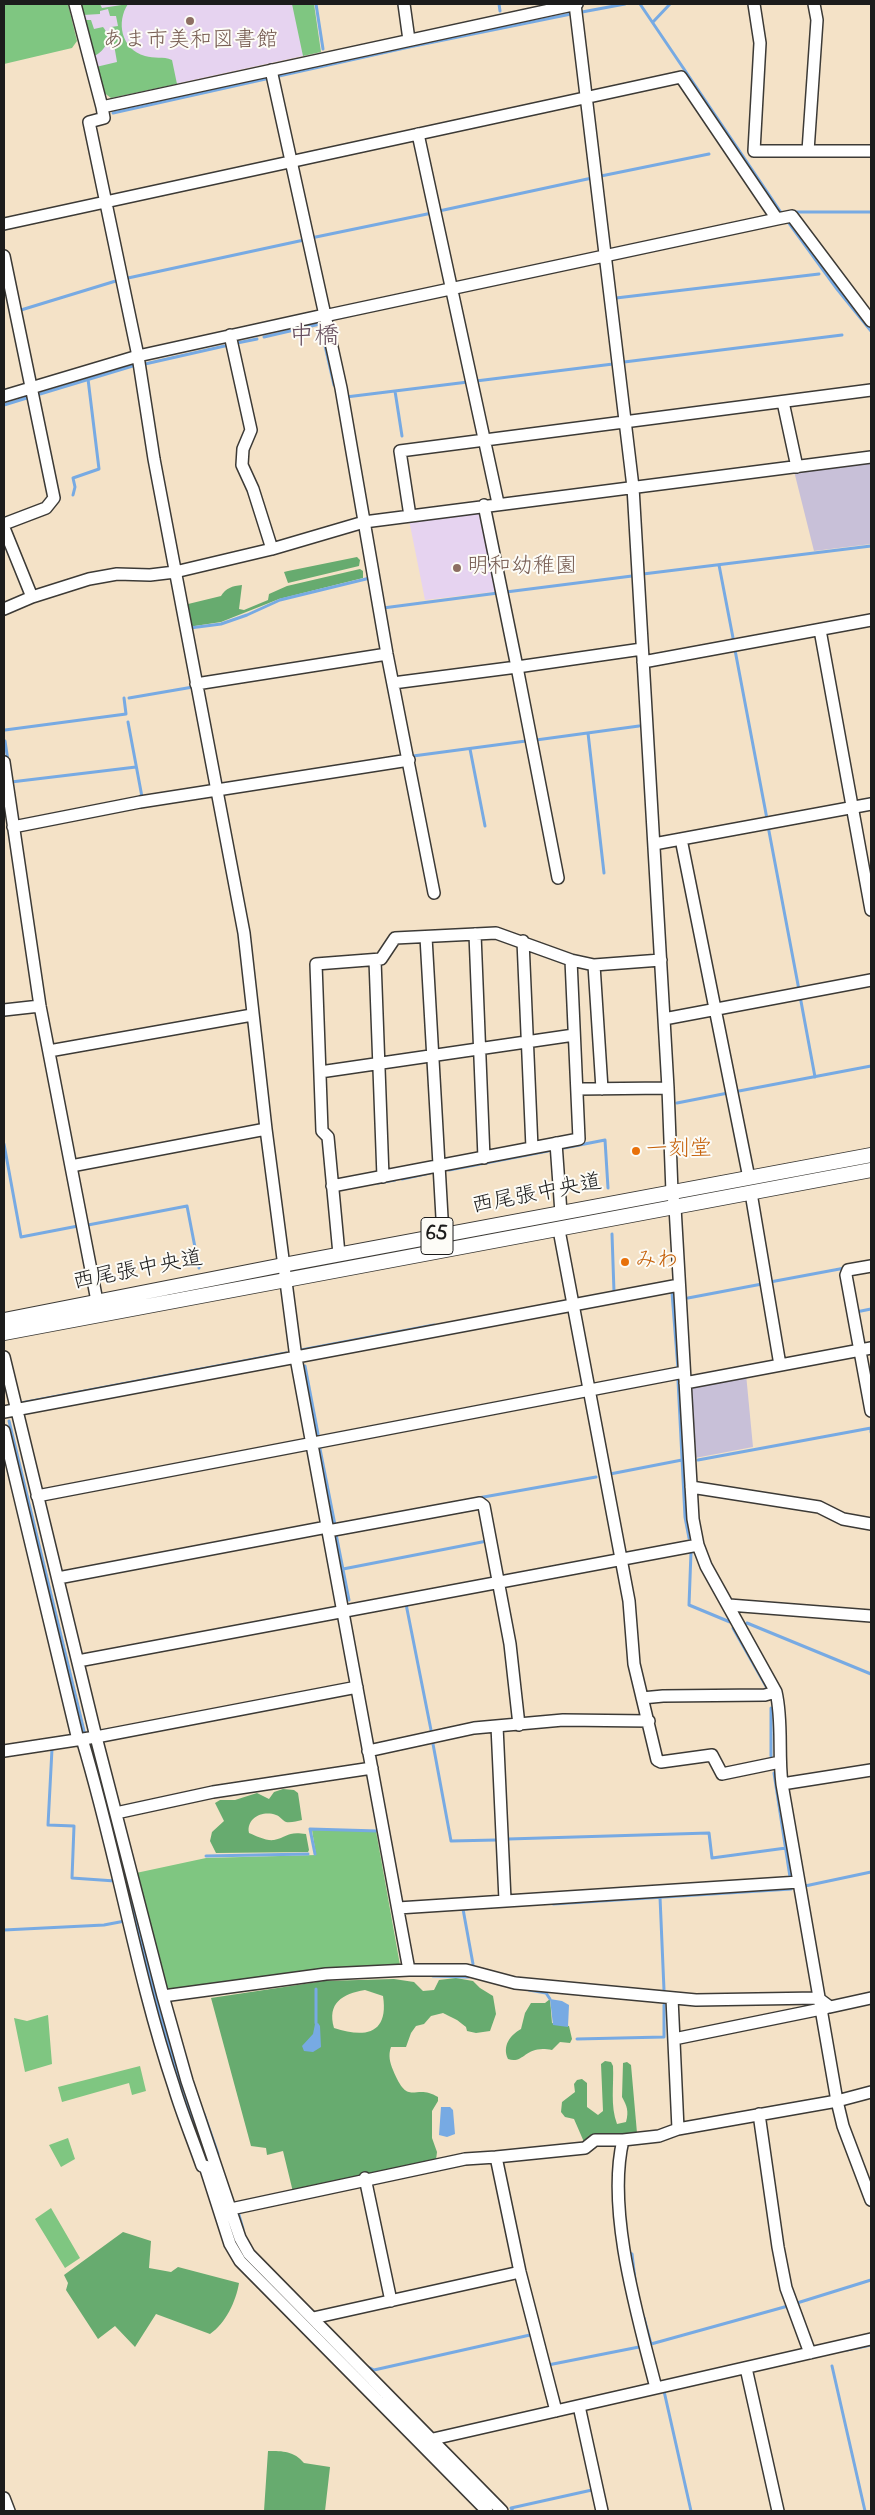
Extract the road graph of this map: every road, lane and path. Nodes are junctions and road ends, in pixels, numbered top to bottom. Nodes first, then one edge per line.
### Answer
1 (75, 4) edge
2 (404, 4) edge
3 (576, 4) edge
4 (754, 4) edge
5 (814, 4) edge
6 (410, 40) junction
7 (273, 76) junction
8 (587, 97) junction
9 (102, 107) junction
10 (418, 134) junction
11 (808, 151) junction
12 (871, 151) edge
13 (745, 155) junction
14 (291, 160) junction
15 (106, 202) junction
16 (782, 218) junction
17 (4, 224) edge
18 (4, 256) edge
19 (606, 257) junction
20 (452, 289) junction
21 (324, 315) junction
22 (871, 321) edge
23 (230, 335) junction
24 (138, 356) junction
25 (31, 388) junction
26 (871, 390) edge
27 (4, 396) edge
28 (783, 402) junction
29 (625, 421) junction
30 (484, 440) junction
31 (871, 458) edge
32 (797, 466) junction
33 (633, 487) junction
34 (498, 504) junction
35 (484, 505) junction
36 (410, 516) junction
37 (364, 522) junction
38 (4, 524) edge
39 (4, 528) edge
40 (272, 548) junction
41 (175, 572) junction
42 (32, 597) junction
43 (4, 609) edge
44 (871, 620) edge
45 (820, 630) junction
46 (642, 649) junction
47 (387, 654) junction
48 (643, 662) junction
49 (517, 667) junction
50 (393, 683) junction
51 (196, 684) junction
52 (409, 760) junction
53 (4, 762) edge
54 (216, 789) junction
55 (871, 804) edge
56 (852, 808) junction
57 (13, 827) junction
58 (681, 839) junction
59 (654, 844) junction
60 (558, 878) dead end
61 (434, 893) dead end
62 (871, 910) edge
63 (475, 934) junction
64 (426, 937) junction
65 (523, 941) junction
66 (375, 960) junction
67 (571, 960) junction
68 (661, 960) junction
69 (594, 964) junction
70 (871, 980) edge
71 (40, 1006) junction
72 (4, 1010) edge
73 (715, 1010) junction
74 (252, 1014) junction
75 (664, 1019) junction
76 (574, 1035) junction
77 (527, 1042) junction
78 (479, 1049) junction
79 (49, 1052) junction
80 (432, 1056) junction
81 (380, 1064) junction
82 (320, 1072) junction
83 (668, 1088) junction
84 (576, 1089) junction
85 (602, 1089) junction
86 (266, 1129) junction
87 (556, 1144) junction
88 (532, 1148) junction
89 (871, 1155) edge
90 (484, 1158) junction
91 (71, 1166) junction
92 (439, 1167) junction
93 (871, 1170) edge
94 (383, 1177) junction
95 (749, 1178) junction
96 (332, 1186) junction
97 (672, 1192) junction
98 (751, 1193) junction
99 (675, 1208) junction
100 (561, 1213) junction
101 (559, 1230) junction
102 (443, 1235) junction
103 (338, 1254) junction
104 (283, 1265) junction
105 (871, 1266) edge
106 (285, 1281) junction
107 (679, 1284) junction
108 (97, 1301) junction
109 (573, 1305) junction
110 (4, 1320) edge
111 (4, 1333) edge
112 (866, 1349) edge
113 (4, 1357) edge
114 (296, 1358) junction
115 (780, 1365) junction
116 (685, 1378) junction
117 (590, 1390) junction
118 (17, 1410) junction
119 (871, 1411) edge
120 (4, 1412) edge
121 (4, 1431) edge
122 (311, 1443) junction
123 (692, 1487) junction
124 (38, 1496) junction
125 (871, 1524) edge
126 (327, 1529) junction
127 (698, 1545) junction
128 (622, 1559) junction
129 (58, 1578) junction
130 (500, 1582) junction
131 (729, 1605) junction
132 (342, 1611) junction
133 (871, 1616) edge
134 (78, 1660) junction
135 (357, 1687) junction
136 (776, 1692) junction
137 (642, 1698) junction
138 (650, 1721) junction
139 (519, 1725) junction
140 (497, 1726) junction
141 (96, 1737) junction
142 (80, 1739) junction
143 (368, 1750) junction
144 (4, 1751) edge
145 (780, 1762) junction
146 (372, 1768) junction
147 (871, 1770) edge
148 (782, 1784) junction
149 (116, 1813) junction
150 (799, 1882) junction
151 (504, 1900) junction
152 (398, 1908) junction
153 (409, 1970) junction
154 (163, 1996) junction
155 (672, 1998) junction
156 (871, 1998) edge
157 (822, 2005) junction
158 (674, 2039) junction
159 (871, 2092) edge
160 (837, 2100) junction
161 (759, 2114) junction
162 (678, 2129) junction
163 (623, 2140) junction
164 (496, 2157) junction
165 (205, 2165) junction
166 (365, 2178) junction
167 (871, 2200) edge
168 (231, 2209) junction
169 (520, 2272) junction
170 (391, 2301) junction
171 (313, 2318) junction
172 (871, 2339) edge
173 (810, 2353) junction
174 (746, 2368) junction
175 (656, 2388) junction
176 (579, 2406) junction
177 (556, 2411) junction
178 (427, 2439) junction
179 (4, 2498) edge
180 (8, 2511) edge
181 (487, 2511) edge
182 (502, 2511) edge
183 (602, 2511) edge
184 (778, 2511) edge

1 - 9 street
2 - 6 street
3 - 6 street
3 - 8 street
4 - 13 street
5 - 11 street
6 - 7 street
7 - 9 street
7 - 14 street
8 - 10 street
8 - 13 street
8 - 19 street
9 - 15 street
10 - 14 street
10 - 20 street
11 - 12 street
11 - 13 street
13 - 16 street
14 - 15 street
14 - 21 street
15 - 17 street
15 - 24 street
16 - 19 street
16 - 22 street
18 - 25 street
19 - 20 street
19 - 29 street
20 - 21 street
20 - 30 street
21 - 23 street
21 - 37 street
23 - 24 street
23 - 40 street
24 - 25 street
24 - 41 street
25 - 27 street
25 - 38 street
26 - 28 street
28 - 29 street
28 - 32 street
29 - 30 street
29 - 33 street
30 - 34 street
30 - 36 street
31 - 32 street
32 - 33 street
33 - 34 street
33 - 46 street
34 - 35 street
35 - 36 street
35 - 49 street
36 - 37 street
37 - 40 street
37 - 47 street
39 - 42 street
40 - 41 street
41 - 42 street
41 - 51 street
42 - 43 street
44 - 45 street
45 - 48 street
45 - 56 street
46 - 48 street
46 - 49 street
47 - 50 street
47 - 51 street
48 - 59 street
49 - 50 street
49 - 60 street
50 - 52 street
51 - 54 street
52 - 54 street
52 - 61 street
53 - 57 street
54 - 57 street
54 - 74 street
55 - 56 street
56 - 58 street
56 - 62 street
57 - 71 street
58 - 59 street
58 - 73 street
59 - 68 street
63 - 64 street
63 - 65 street
63 - 78 street
64 - 66 street
64 - 80 street
65 - 67 street
65 - 77 street
66 - 81 street
66 - 82 street
67 - 69 street
67 - 76 street
68 - 69 street
68 - 75 street
69 - 85 street
70 - 73 street
71 - 72 street
71 - 79 street
73 - 75 street
73 - 95 street
74 - 79 street
74 - 86 street
75 - 83 street
76 - 77 street
76 - 84 street
77 - 78 street
77 - 88 street
78 - 80 street
78 - 90 street
79 - 91 street
80 - 81 street
80 - 92 street
81 - 82 street
81 - 94 street
82 - 96 street
83 - 85 street
83 - 97 street
84 - 85 street
84 - 87 street
86 - 91 street
86 - 104 street
87 - 88 street
87 - 100 street
88 - 90 street
89 - 95 main road, 西尾張中央道 / 65
90 - 92 street
91 - 108 street
92 - 94 street
92 - 102 street
93 - 98 main road, 西尾張中央道 / 65
94 - 96 street
95 - 97 main road, 西尾張中央道 / 65
96 - 103 street
97 - 99 street
97 - 100 main road, 西尾張中央道 / 65
98 - 99 main road, 西尾張中央道 / 65
98 - 115 street
99 - 101 main road, 西尾張中央道 / 65
99 - 107 street
100 - 102 main road, 西尾張中央道 / 65
101 - 106 main road, 西尾張中央道 / 65
101 - 109 street
102 - 103 main road, 西尾張中央道 / 65
103 - 104 main road, 西尾張中央道 / 65
104 - 106 street
104 - 108 main road, 西尾張中央道 / 65
105 - 112 street
106 - 111 main road, 西尾張中央道 / 65
106 - 114 street
107 - 109 street
107 - 116 street
108 - 110 main road, 西尾張中央道 / 65
109 - 114 street
109 - 117 street
112 - 115 street
112 - 119 street
113 - 118 street
114 - 118 street
114 - 122 street
115 - 116 street
116 - 117 street
116 - 123 street
117 - 122 street
117 - 128 street
118 - 120 street
118 - 124 street
121 - 142 street
122 - 124 street
122 - 126 street
123 - 125 street
123 - 127 street
124 - 129 street
126 - 129 street
126 - 130 street
126 - 132 street
127 - 128 street
127 - 131 street
128 - 130 street
128 - 137 street
129 - 134 street
130 - 132 street
130 - 139 street
131 - 133 street
131 - 136 street
132 - 134 street
132 - 135 street
134 - 141 street
135 - 141 street
135 - 143 street
136 - 137 street
136 - 145 street
137 - 138 street
138 - 139 street
138 - 145 street
139 - 140 street
140 - 143 street
140 - 151 street
141 - 142 street
141 - 149 street
142 - 144 street
142 - 165 street
143 - 146 street
145 - 148 street
146 - 149 street
146 - 152 street
147 - 148 street
148 - 150 street
149 - 154 street
150 - 151 street
150 - 157 street
151 - 152 street
152 - 153 street
153 - 154 street
153 - 155 street
154 - 165 street
155 - 157 street
155 - 158 street
156 - 157 street
157 - 158 street
157 - 160 street
158 - 162 street
159 - 160 street
160 - 161 street
160 - 167 street
161 - 162 street
161 - 173 street
162 - 163 street
163 - 164 street
163 - 175 street
164 - 166 street
164 - 169 street
165 - 168 street
165 - 178 street
166 - 168 street
166 - 170 street
168 - 171 street
169 - 170 street
169 - 177 street
170 - 171 street
171 - 178 street
172 - 173 street
173 - 174 street
174 - 175 street
174 - 184 street
175 - 176 street
176 - 177 street
176 - 183 street
177 - 178 street
178 - 181 street
178 - 182 street
179 - 180 street

